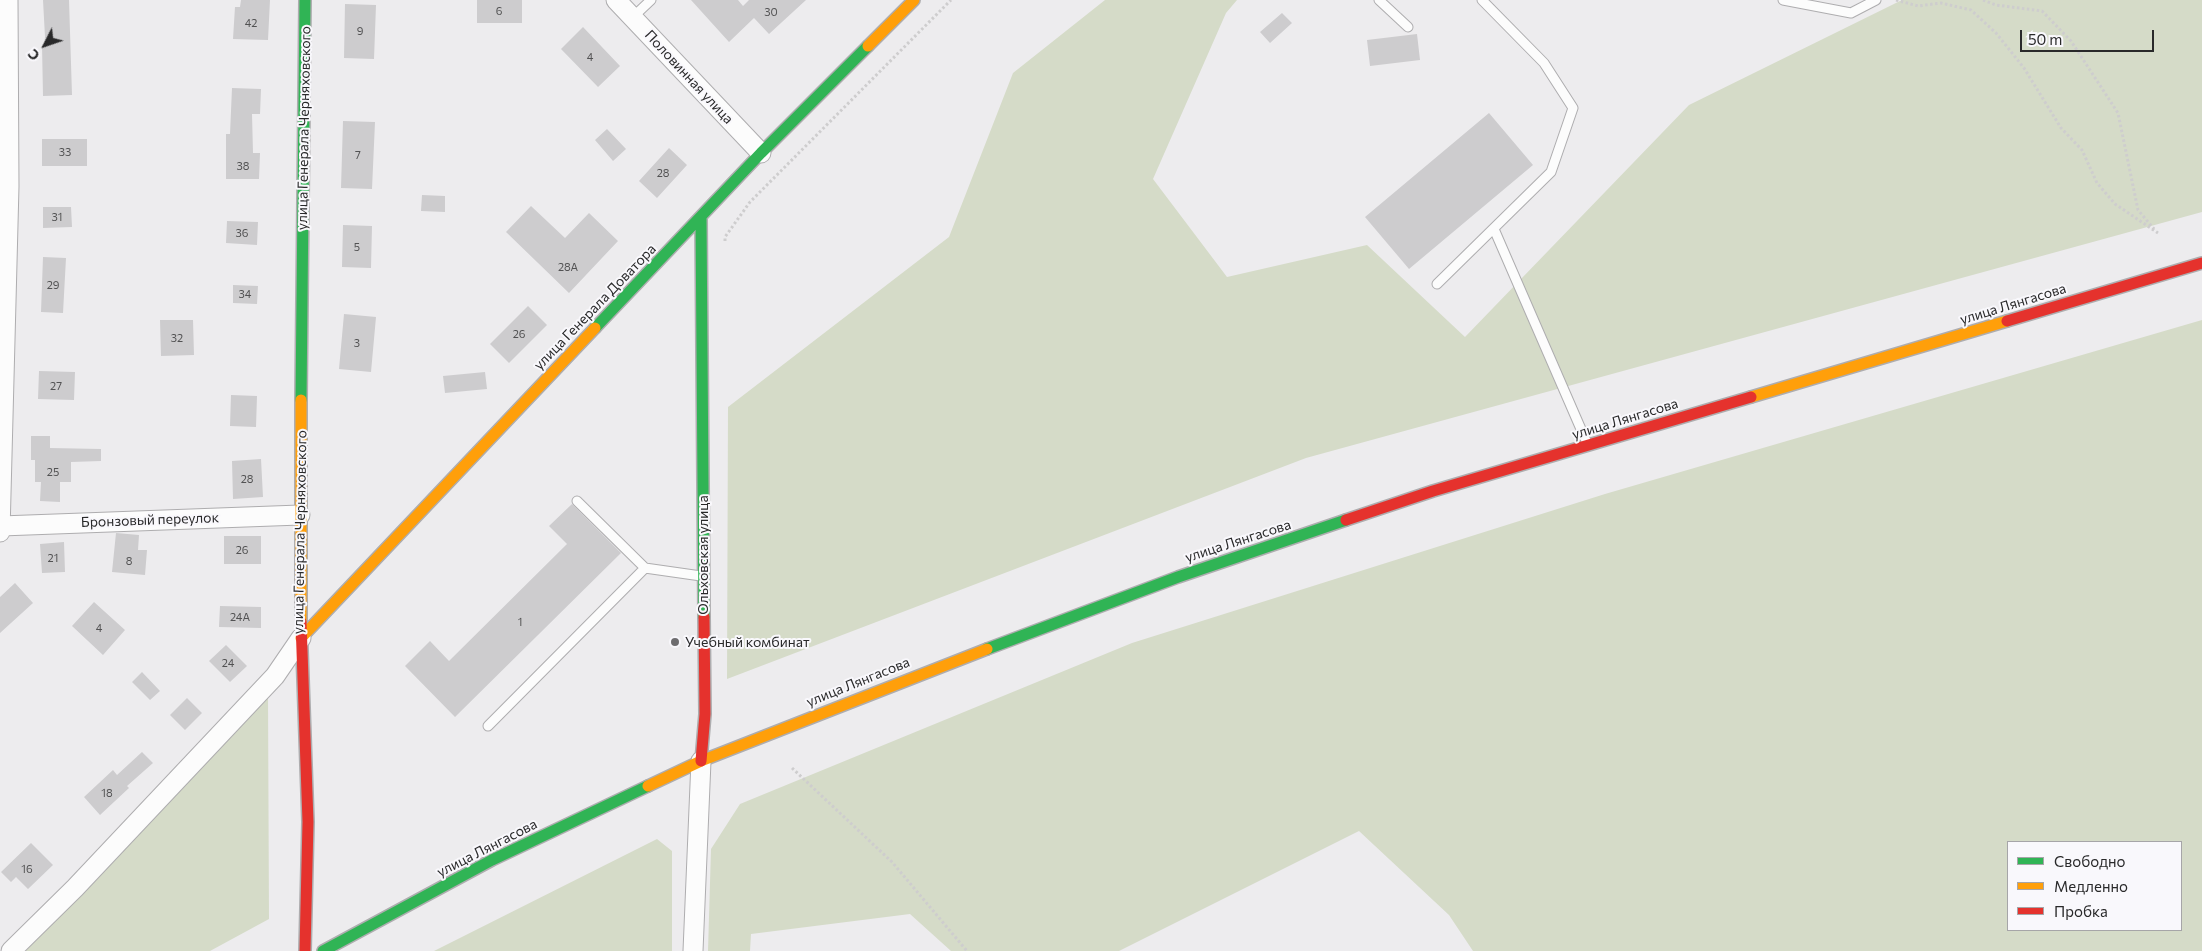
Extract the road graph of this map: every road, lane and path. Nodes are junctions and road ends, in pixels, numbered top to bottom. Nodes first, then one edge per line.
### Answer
1 (8, 0) edge
2 (305, 0) edge
3 (616, 0) edge
4 (651, 0) edge
5 (895, 0) edge
6 (951, 0) edge
7 (1379, 0) edge
8 (1482, 0) edge
9 (1783, 0) edge
10 (1876, 0) edge
11 (1896, 0) edge
12 (1983, 0) edge
13 (910, 4) edge
14 (633, 17) junction
15 (1408, 27) dead end
16 (761, 154) junction
17 (701, 218) junction
18 (1494, 229) junction
19 (724, 246) dead end
20 (2202, 263) edge
21 (1437, 284) dead end
22 (1, 411) edge
23 (1588, 445) junction
24 (577, 502) dead end
25 (300, 515) junction
26 (0, 529) edge
27 (644, 568) junction
28 (704, 577) junction
29 (301, 638) junction
30 (488, 726) dead end
31 (701, 760) junction
32 (792, 768) dead end
33 (11, 951) edge
34 (305, 951) edge
35 (323, 951) edge
36 (693, 951) edge
37 (967, 951) edge

1 - 22 street
2 - 25 street, улица Генерала Черняховского
3 - 14 street, Половинная улица
4 - 14 lane
5 - 13 lane
6 - 19 path
7 - 15 lane
8 - 18 lane
9 - 10 lane
11 - 12 path
13 - 16 street, улица Генерала Доватора
14 - 16 street, Половинная улица
16 - 17 street, улица Генерала Доватора
17 - 28 street, Ольховская улица
17 - 29 street, улица Генерала Доватора
18 - 21 lane
18 - 23 lane
20 - 23 street, улица Лянгасова
22 - 26 street
23 - 31 street, улица Лянгасова
24 - 27 lane
25 - 26 street, Бронзовый переулок
25 - 29 street, улица Генерала Черняховского
27 - 28 lane
27 - 30 lane
28 - 31 street, Ольховская улица
29 - 33 street, улица Генерала Черняховского
29 - 34 street
31 - 35 street, улица Лянгасова
31 - 36 street, Ольховская улица
32 - 37 path

